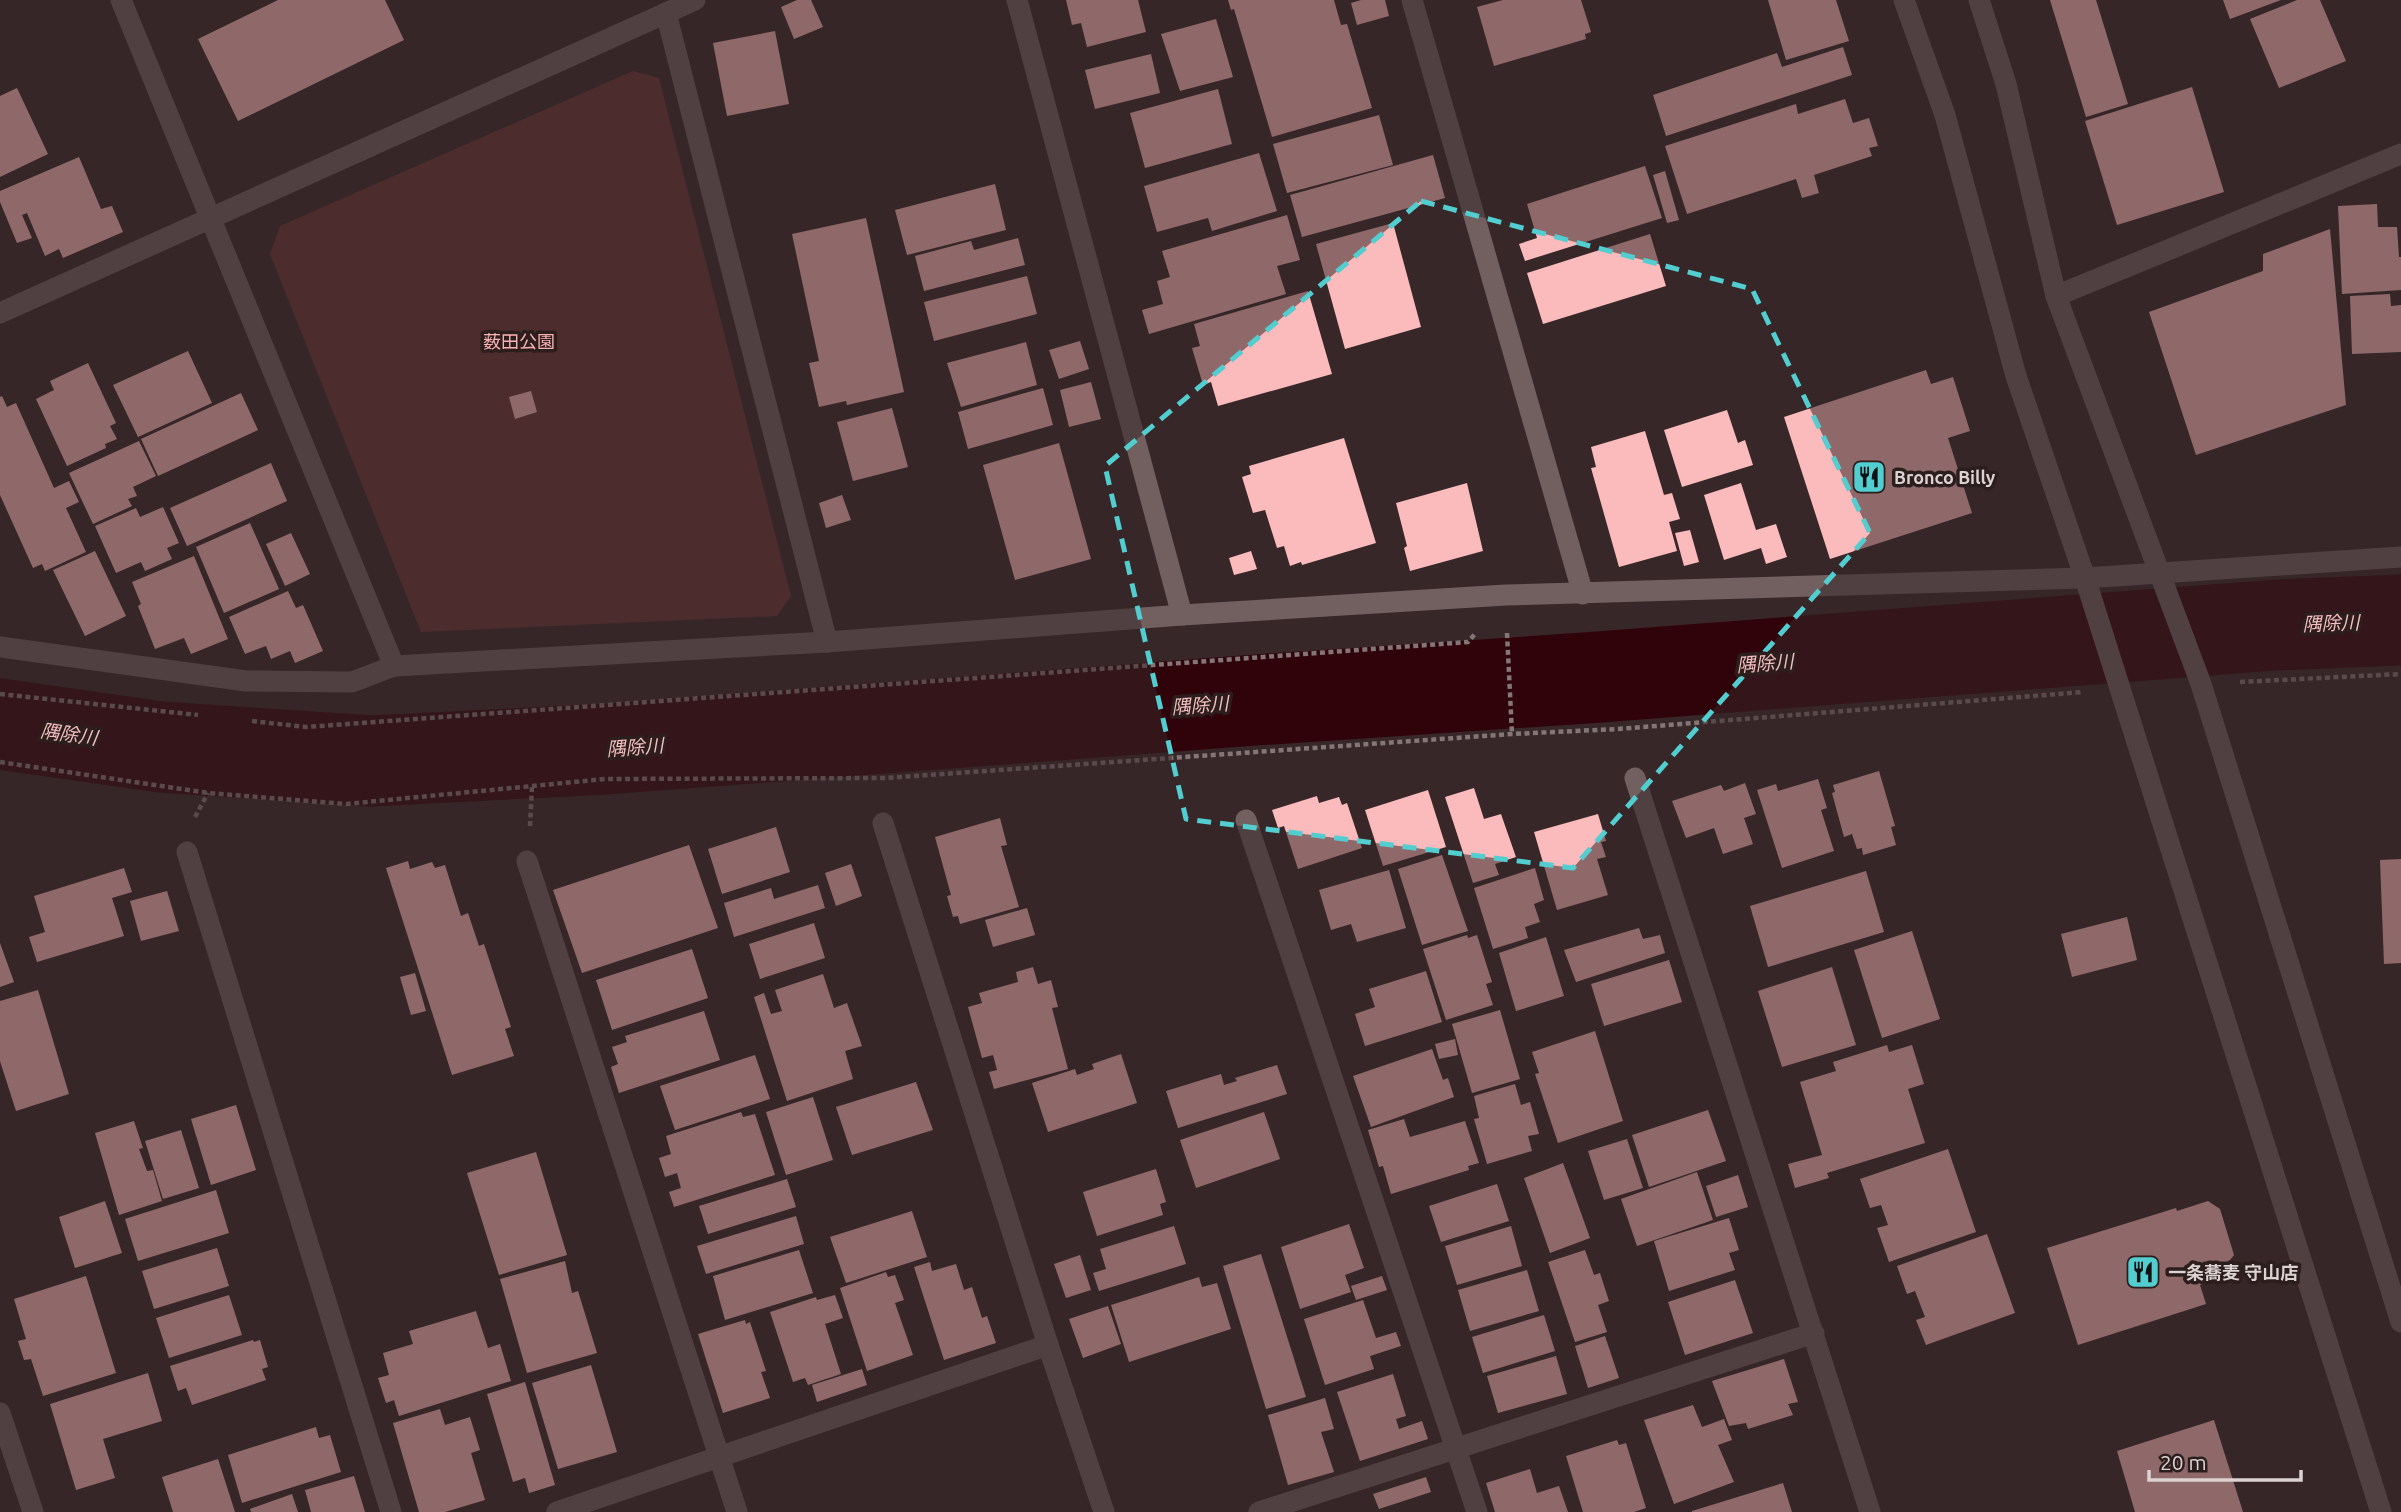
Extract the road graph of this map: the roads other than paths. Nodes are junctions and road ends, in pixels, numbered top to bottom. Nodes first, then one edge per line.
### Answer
1 (121, 0) edge
2 (695, 0) edge
3 (1017, 0) edge
4 (1412, 0) edge
5 (1904, 0) edge
6 (1979, 0) edge
7 (666, 13) junction
8 (2401, 154) edge
9 (211, 219) junction
10 (2056, 296) junction
11 (0, 313) edge
12 (2401, 558) edge
13 (2159, 572) junction
14 (2085, 578) junction
15 (1583, 594) junction
16 (1182, 615) junction
17 (827, 642) junction
18 (0, 647) edge
19 (394, 666) junction
20 (1635, 778) dead end
21 (1246, 820) dead end
22 (883, 824) dead end
23 (187, 852) dead end
24 (527, 862) dead end
25 (2401, 1322) edge
26 (1814, 1333) junction
27 (1048, 1345) junction
28 (0, 1413) edge
29 (1457, 1447) junction
30 (719, 1457) junction
31 (33, 1512) edge
32 (391, 1512) edge
33 (556, 1512) edge
34 (737, 1512) edge
35 (1104, 1512) edge
36 (1259, 1512) edge
37 (1477, 1512) edge
38 (1870, 1512) edge
39 (2381, 1512) edge

1 - 9 street
2 - 7 street
3 - 16 street
4 - 15 street
5 - 14 street
6 - 10 street
7 - 9 street
7 - 17 street
8 - 10 street
9 - 11 street
9 - 19 street
10 - 13 street
12 - 13 street
13 - 14 street
13 - 25 street
14 - 15 street
14 - 39 street
15 - 16 street
16 - 17 street
17 - 19 street
18 - 19 street
20 - 26 street
21 - 29 street
22 - 27 street
23 - 32 street
24 - 30 street
26 - 29 street
26 - 38 street
27 - 30 street
27 - 35 street
28 - 31 street
29 - 36 street
29 - 37 street
30 - 33 street
30 - 34 street

